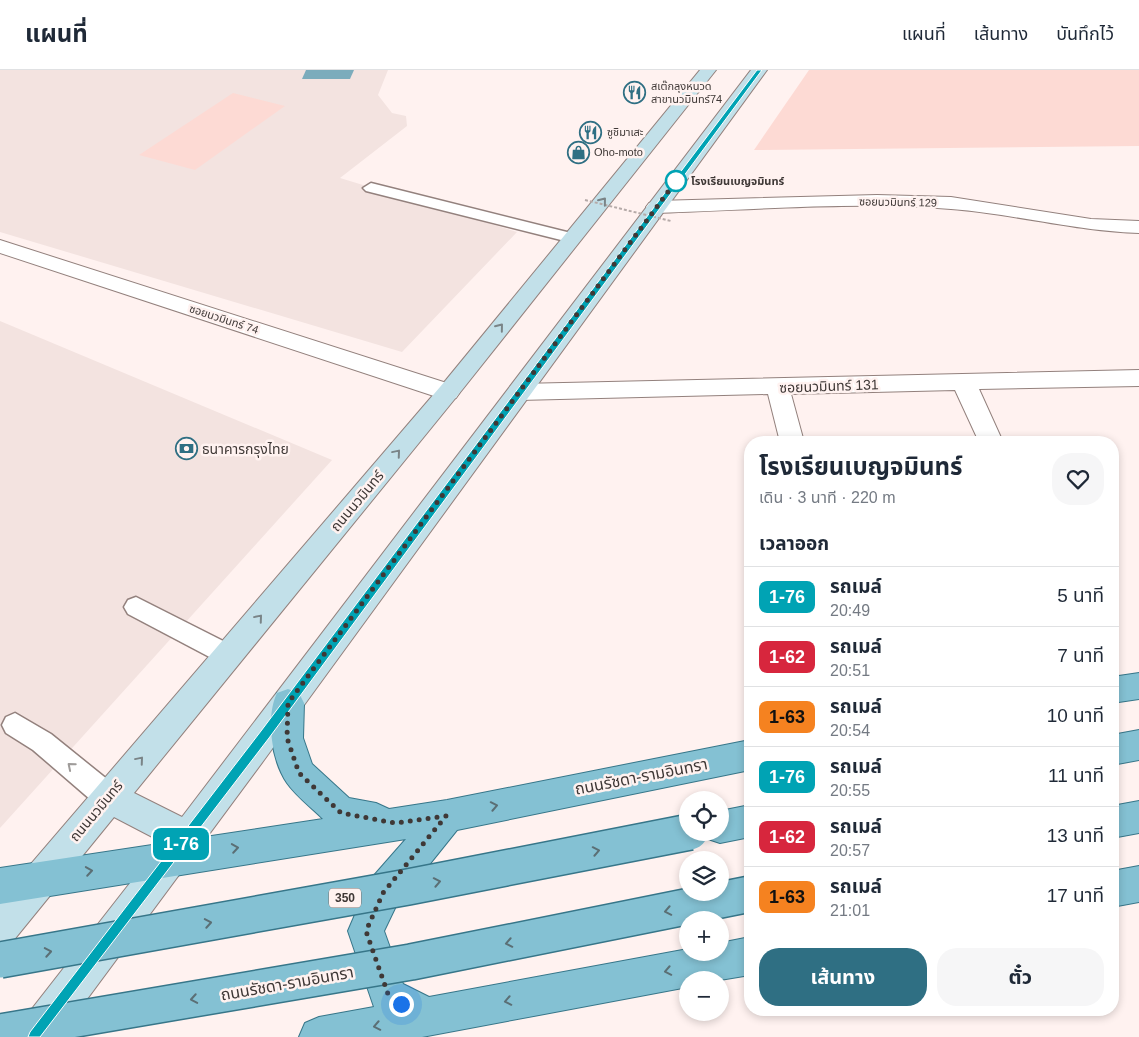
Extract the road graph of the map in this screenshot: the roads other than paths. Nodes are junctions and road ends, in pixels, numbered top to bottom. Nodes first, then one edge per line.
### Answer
1 (708, 70) edge
2 (759, 70) edge
3 (371, 188) dead end
4 (663, 214) junction
5 (1139, 227) edge
6 (573, 238) junction
7 (0, 246) edge
8 (1139, 378) edge
9 (964, 383) junction
10 (778, 388) junction
11 (448, 392) junction
12 (519, 392) junction
13 (790, 436) edge
14 (988, 436) edge
15 (136, 606) dead end
16 (228, 655) junction
17 (1139, 686) edge
18 (1119, 689) edge
19 (288, 703) junction
20 (15, 726) dead end
21 (1139, 745) edge
22 (1119, 749) edge
23 (744, 756) edge
24 (108, 797) junction
25 (446, 816) junction
26 (1139, 817) edge
27 (1119, 821) edge
28 (744, 822) edge
29 (395, 823) junction
30 (729, 825) edge
31 (679, 834) edge
32 (178, 848) junction
33 (41, 878) junction
34 (1139, 884) edge
35 (0, 886) edge
36 (1119, 888) edge
37 (744, 895) edge
38 (0, 928) edge
39 (744, 957) edge
40 (0, 960) edge
41 (425, 1016) junction
42 (0, 1032) edge
43 (35, 1037) edge
44 (319, 1037) edge

6 -> 1 main road, ถนนนวมินทร์
2 - 4 main road
3 - 6 lane
4 - 5 street, ซอยนวมินทร์ 129
4 - 12 main road
11 -> 6 main road, ถนนนวมินทร์
7 - 11 street, ซอยนวมินทร์ 74
8 - 9 street, ซอยนวมินทร์ 131
9 - 10 street, ซอยนวมินทร์ 131
9 - 14 street
10 - 12 street, ซอยนวมินทร์ 131
10 - 13 street
16 -> 11 main road, ถนนนวมินทร์
12 - 19 main road
15 - 16 lane
24 -> 16 main road, ถนนนวมินทร์
17 - 18 main road
19 - 29 main road
19 - 32 main road
24 -> 20 lane
21 - 22 main road
25 -> 23 main road, ถนนรัชดา-รามอินทรา
24 - 32 main road
24 - 33 main road, ถนนนวมินทร์
25 - 29 main road, ถนนรัชดา-รามอินทรา
25 - 41 main road
26 - 27 main road
28 - 30 main road
32 -> 29 main road, ถนนรัชดา-รามอินทรา
40 -> 31 main road, 350, bridge
33 -> 32 main road, ถนนรัชดา-รามอินทรา
32 - 43 main road
33 - 35 main road, ถนนรัชดา-รามอินทรา
33 - 38 main road, ถนนนวมินทร์
34 - 36 main road
37 -> 42 main road, ถนนรัชดา-รามอินทรา, bridge
39 -> 41 main road
41 -> 44 main road

